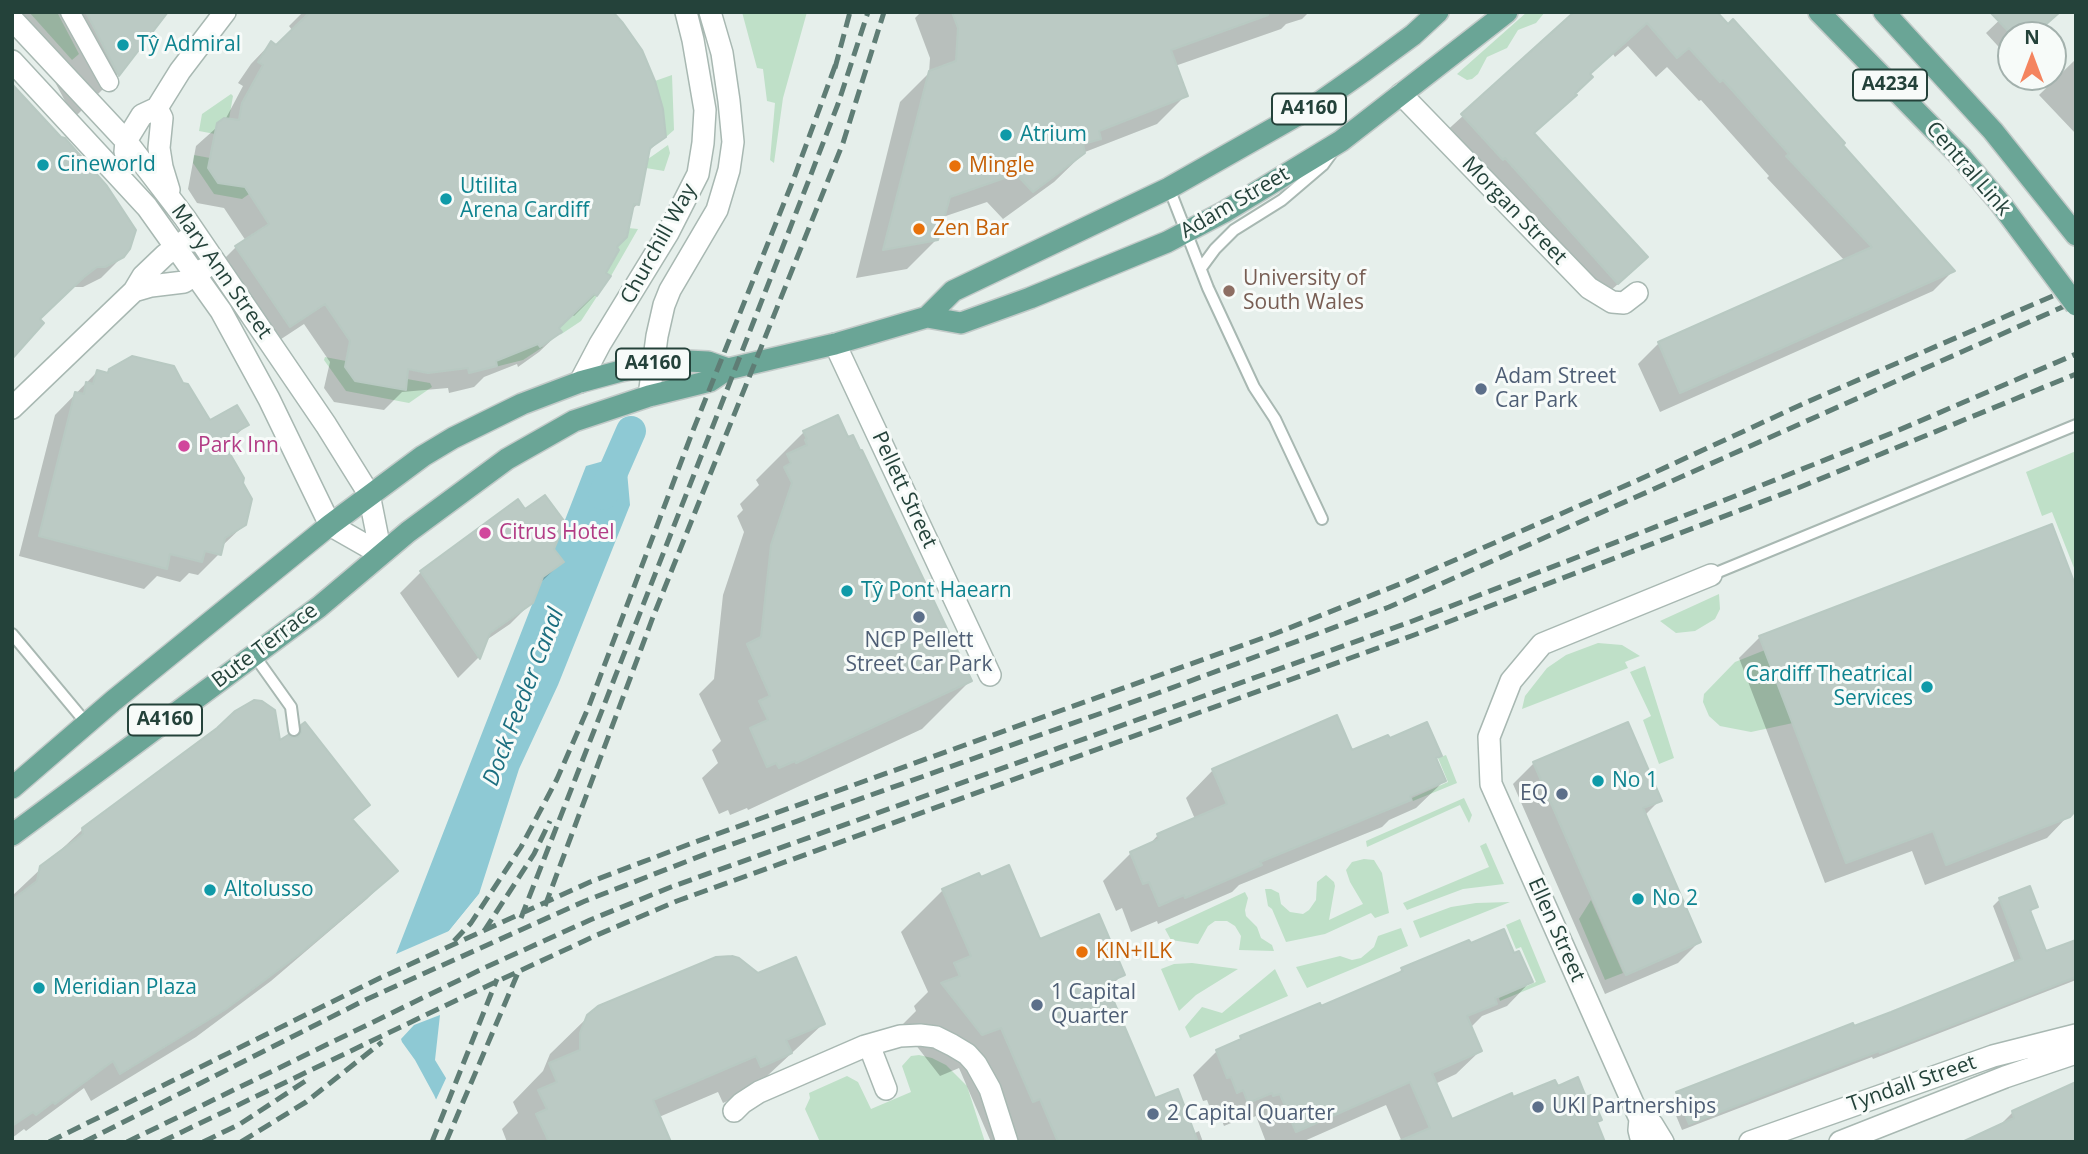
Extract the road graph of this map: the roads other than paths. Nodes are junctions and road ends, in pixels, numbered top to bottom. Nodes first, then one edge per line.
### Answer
1 (70, 12) edge
2 (225, 12) edge
3 (685, 12) edge
4 (710, 12) edge
5 (1438, 12) edge
6 (1507, 12) edge
7 (1819, 12) edge
8 (1884, 12) edge
9 (12, 19) edge
10 (12, 61) edge
11 (109, 82) dead end
12 (1401, 94) junction
13 (157, 108) junction
14 (126, 141) junction
15 (1341, 141) junction
16 (1169, 188) junction
17 (175, 204) junction
18 (147, 207) junction
19 (1187, 232) junction
20 (195, 233) junction
21 (2076, 235) edge
22 (176, 247) junction
23 (215, 262) junction
24 (1201, 268) junction
25 (195, 275) junction
26 (134, 292) junction
27 (1637, 293) dead end
28 (2076, 305) edge
29 (927, 317) junction
30 (835, 344) junction
31 (652, 364) junction
32 (728, 369) junction
33 (580, 382) junction
34 (649, 396) junction
35 (12, 408) edge
36 (574, 421) joint
37 (2076, 425) edge
38 (369, 495) junction
39 (1322, 519) dead end
40 (330, 525) junction
41 (381, 554) junction
42 (1711, 575) joint
43 (12, 634) edge
44 (254, 655) junction
45 (990, 675) dead end
46 (87, 724) junction
47 (294, 730) dead end
48 (12, 788) edge
49 (12, 835) edge
50 (2076, 1035) edge
51 (869, 1045) junction
52 (2076, 1053) edge
53 (886, 1089) dead end
54 (734, 1111) dead end
55 (1640, 1119) junction
56 (1007, 1142) edge
57 (1642, 1142) edge
58 (1663, 1142) edge
59 (1750, 1142) edge
60 (1840, 1142) edge

1 - 11 street
2 - 13 street
3 - 33 street, Churchill Way
4 - 31 street, Churchill Way
5 - 16 main road, Adam Street / A4160
6 - 12 main road, Adam Street / A4160
7 - 28 main road, Central Link / A4234, bridge
8 - 21 main road, Central Link / A4234
9 - 14 street, Mary Ann Street
10 - 18 street, Mary Ann Street
12 - 15 main road, Adam Street / A4160
12 - 27 street, Morgan Street
13 - 14 street
13 - 17 street
14 - 17 street, Mary Ann Street
14 - 18 street
15 - 19 main road, Adam Street / A4160
15 - 24 lane
16 - 19 lane
16 - 29 main road, Adam Street / A4160
17 - 20 street, Mary Ann Street
18 - 22 street, Mary Ann Street
19 - 24 lane
19 - 29 main road, Adam Street / A4160
20 - 22 street
20 - 23 street, Mary Ann Street
22 - 25 street, Mary Ann Street
22 - 26 street
23 - 25 street
23 - 38 street, Mary Ann Street
24 - 39 lane
25 - 26 street
25 - 40 street, Mary Ann Street
26 - 35 street
29 - 30 main road, Adam Street / A4160
30 - 32 main road, Adam Street / A4160
30 - 45 street, Pellett Street
31 - 32 main road, Adam Street / A4160
31 - 33 main road, Adam Street / A4160
31 - 34 street, Churchill Way
32 - 34 main road, Adam Street / A4160
33 - 38 main road, A4160
34 - 36 main road, Adam Street / A4160
36 - 41 main road, Bute Terrace / A4160
37 - 42 lane
38 - 40 main road, A4160
38 - 41 street, Mary Ann Street
40 - 41 street
40 - 46 main road, A4160
41 - 44 main road, Bute Terrace / A4160
42 - 55 street, Ellen Street
43 - 46 lane
44 - 47 lane
44 - 49 main road, Bute Terrace / A4160
46 - 48 main road, A4160
50 - 59 street, Tyndall Street
51 - 53 street
51 - 54 street
51 - 56 street
52 - 60 street, Tyndall Street
55 - 57 street, Ellen Street
55 - 58 street, Ellen Street

